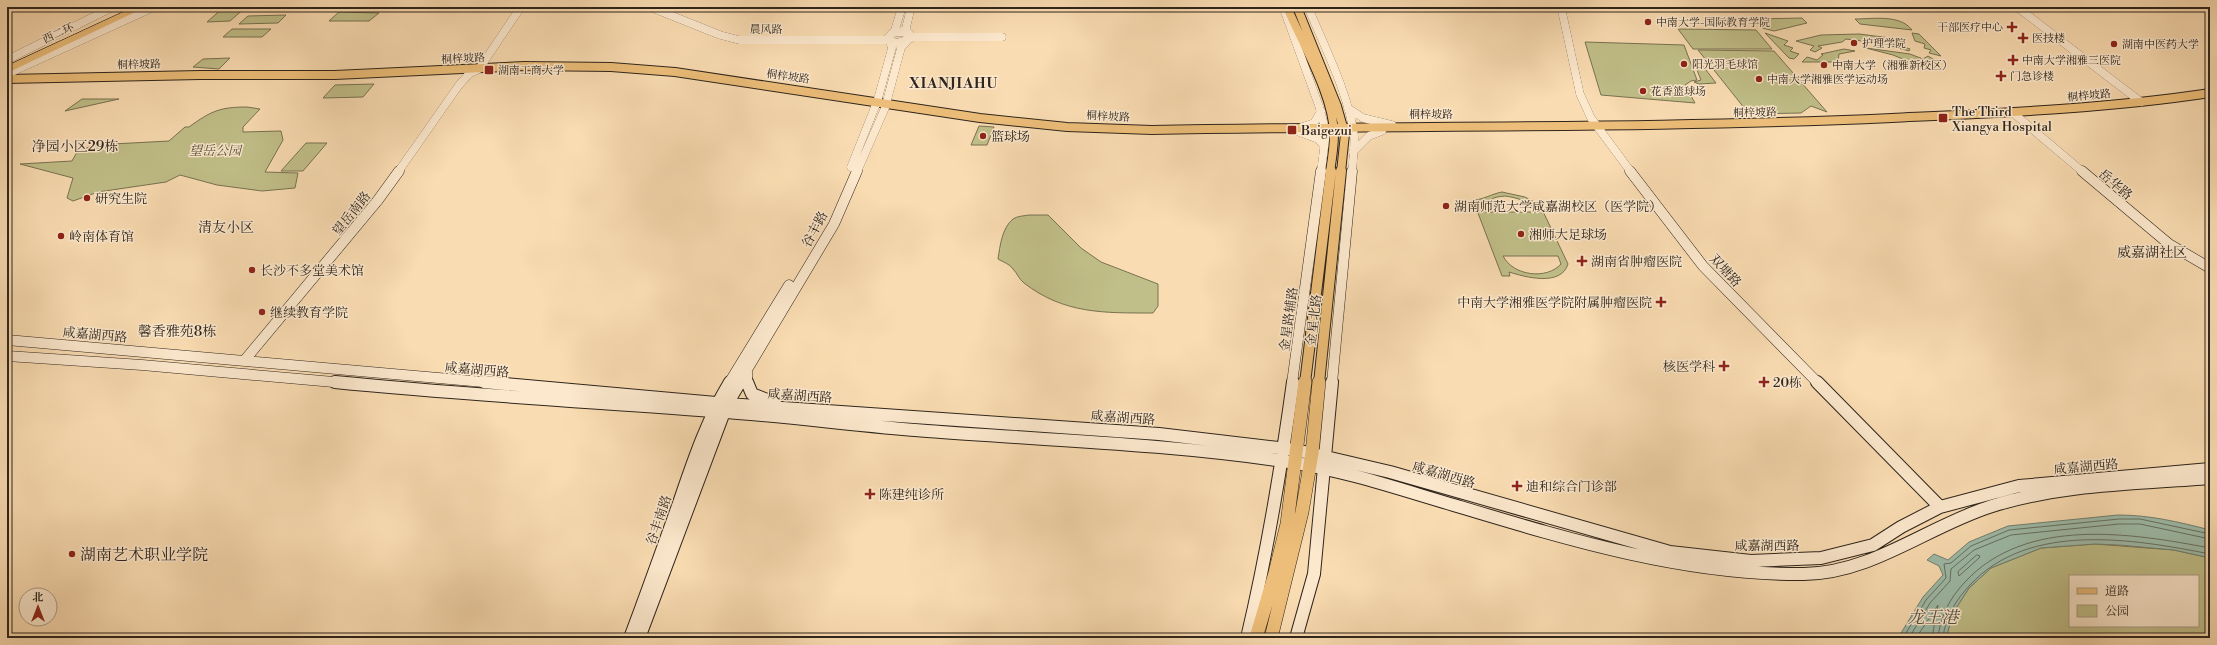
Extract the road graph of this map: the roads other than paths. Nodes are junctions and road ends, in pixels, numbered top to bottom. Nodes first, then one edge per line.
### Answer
1 (114, 7) edge
2 (125, 7) edge
3 (131, 7) edge
4 (141, 7) edge
5 (150, 7) edge
6 (154, 7) edge
7 (521, 7) edge
8 (650, 7) edge
9 (660, 7) edge
10 (902, 7) edge
11 (911, 7) edge
12 (1283, 7) edge
13 (1287, 7) edge
14 (1297, 7) edge
15 (1308, 7) edge
16 (1561, 7) edge
17 (2017, 7) edge
18 (890, 37) junction
19 (909, 37) junction
20 (1002, 37) dead end
21 (36, 56) junction
22 (7, 60) edge
23 (7, 66) edge
24 (7, 70) edge
25 (481, 71) junction
26 (7, 74) edge
27 (469, 74) junction
28 (42, 78) junction
29 (7, 79) edge
30 (7, 84) edge
31 (2210, 93) edge
32 (2210, 100) edge
33 (2140, 102) junction
34 (881, 105) junction
35 (1348, 108) junction
36 (1321, 111) junction
37 (2014, 114) junction
38 (1398, 126) junction
39 (1598, 127) junction
40 (1339, 129) junction
41 (1300, 130) junction
42 (1382, 132) junction
43 (1324, 146) junction
44 (1353, 152) junction
45 (2210, 268) edge
46 (7, 340) edge
47 (7, 356) edge
48 (244, 361) junction
49 (748, 368) junction
50 (790, 408) junction
51 (721, 410) junction
52 (1284, 448) junction
53 (1296, 450) junction
54 (1259, 459) junction
55 (1317, 461) junction
56 (1287, 462) junction
57 (2210, 469) edge
58 (2210, 478) edge
59 (1279, 480) junction
60 (1940, 507) junction
61 (630, 638) edge
62 (639, 638) edge
63 (1247, 638) edge
64 (1256, 638) edge
65 (1271, 638) edge
66 (1296, 638) edge

1 - 22 street
2 - 21 highway
3 - 23 highway, 西二环
4 - 24 highway, 西二环
5 - 21 highway
6 - 21 street
7 - 25 street
8 - 18 street, 晨风路
9 - 18 street, 晨风路
10 - 18 street, 谷丰路
11 - 19 street, 谷丰路
12 - 36 street, 金星路辅路
13 - 40 main road, 金星北路
14 - 40 main road, 金星北路
15 - 35 street, 金星路辅路
16 - 39 street, 双塘路
17 - 33 street
18 - 19 street
18 - 19 street
18 - 34 street, 谷丰路
19 - 20 street
19 - 34 street, 谷丰路
21 - 22 highway
21 - 26 street
21 - 28 street
25 - 27 main road, 桐梓坡路
25 - 28 main road, 桐梓坡路
25 - 34 main road, 桐梓坡路
27 - 30 main road, 桐梓坡路
27 - 48 street, 望岳南路
28 - 29 main road, 桐梓坡路
31 - 33 main road, 桐梓坡路
32 - 37 main road, 桐梓坡路
33 - 37 main road, 桐梓坡路
34 - 41 main road, 桐梓坡路
34 - 49 street, 谷丰路
34 - 51 street, 谷丰路
35 - 38 street
35 - 40 street, 金星路辅路
36 - 40 street, 金星路辅路
36 - 41 street
37 - 39 main road, 桐梓坡路
37 - 45 street, 岳华路
38 - 39 main road, 桐梓坡路
38 - 40 main road, 桐梓坡路
39 - 42 main road, 桐梓坡路
39 - 60 street, 双塘路
40 - 41 main road, 桐梓坡路
40 - 42 main road, 桐梓坡路
40 - 43 street, 金星路辅路
40 - 44 street, 金星路辅路
40 - 53 main road, 金星北路
40 - 55 main road, 金星北路
41 - 43 street
42 - 44 street
43 - 52 street, 金星路辅路
44 - 55 street, 金星路辅路
46 - 48 street, 咸嘉湖西路
47 - 51 street, 咸嘉湖西路
48 - 51 street, 咸嘉湖西路
49 - 50 street
49 - 51 street, 谷丰路
50 - 51 street, 咸嘉湖西路
50 - 52 street, 咸嘉湖西路
51 - 54 street, 咸嘉湖西路
51 - 61 street, 谷丰南路
51 - 62 street, 谷丰南路
52 - 53 street, 咸嘉湖西路
52 - 56 street, 金星路辅路
53 - 55 street, 咸嘉湖西路
53 - 56 main road, 金星北路
54 - 56 street, 咸嘉湖西路
54 - 59 street
55 - 56 street, 咸嘉湖西路
55 - 58 street, 咸嘉湖西路
55 - 60 street, 咸嘉湖西路
55 - 65 main road, 金星北路
55 - 66 street, 金星路辅路
56 - 59 street, 金星路辅路
56 - 64 main road, 金星北路
57 - 60 street, 咸嘉湖西路
59 - 63 street, 金星路辅路

